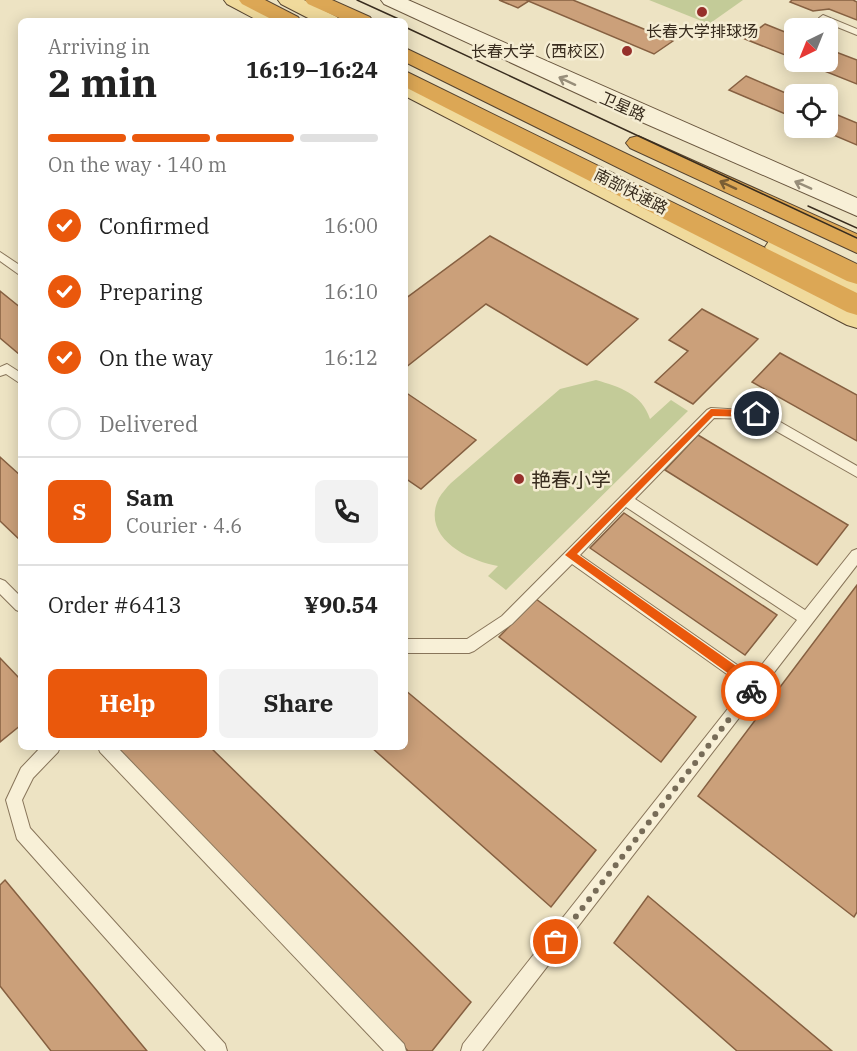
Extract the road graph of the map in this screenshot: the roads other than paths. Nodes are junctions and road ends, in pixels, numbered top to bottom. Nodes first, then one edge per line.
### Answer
1 (234, 0) edge
2 (249, 0) edge
3 (288, 0) edge
4 (296, 0) edge
5 (315, 0) edge
6 (391, 0) edge
7 (269, 18) edge
8 (285, 18) edge
9 (324, 18) edge
10 (333, 18) edge
11 (356, 18) edge
12 (838, 24) edge
13 (857, 32) edge
14 (408, 40) edge
15 (408, 55) edge
16 (408, 61) edge
17 (408, 80) edge
18 (408, 89) edge
19 (857, 208) edge
20 (857, 244) edge
21 (0, 256) edge
22 (18, 270) edge
23 (857, 275) edge
24 (857, 286) edge
25 (857, 305) edge
26 (857, 318) edge
27 (0, 372) edge
28 (18, 377) edge
29 (857, 472) edge
30 (624, 500) junction
31 (570, 555) junction
32 (857, 555) edge
33 (0, 585) edge
34 (18, 603) edge
35 (807, 618) junction
36 (408, 646) edge
37 (755, 686) junction
38 (49, 750) edge
39 (109, 750) edge
40 (218, 1051) edge
41 (397, 1051) edge
42 (470, 1051) edge

1 - 7 main road
2 - 8 highway
3 - 9 main road
4 - 10 highway
5 - 11 highway
19 -> 6 main road, 卫星路
12 - 13 lane
20 -> 14 highway
15 - 23 highway, 南部快速路
16 - 24 main road
17 - 25 highway, 南部快速路
18 - 26 main road
21 - 22 lane
27 - 28 lane
29 - 30 lane
30 - 31 lane
30 - 35 lane
31 - 36 lane
31 - 37 lane
32 - 35 lane
33 - 34 lane
35 - 37 lane
37 - 42 lane
38 - 40 lane
39 - 41 lane

